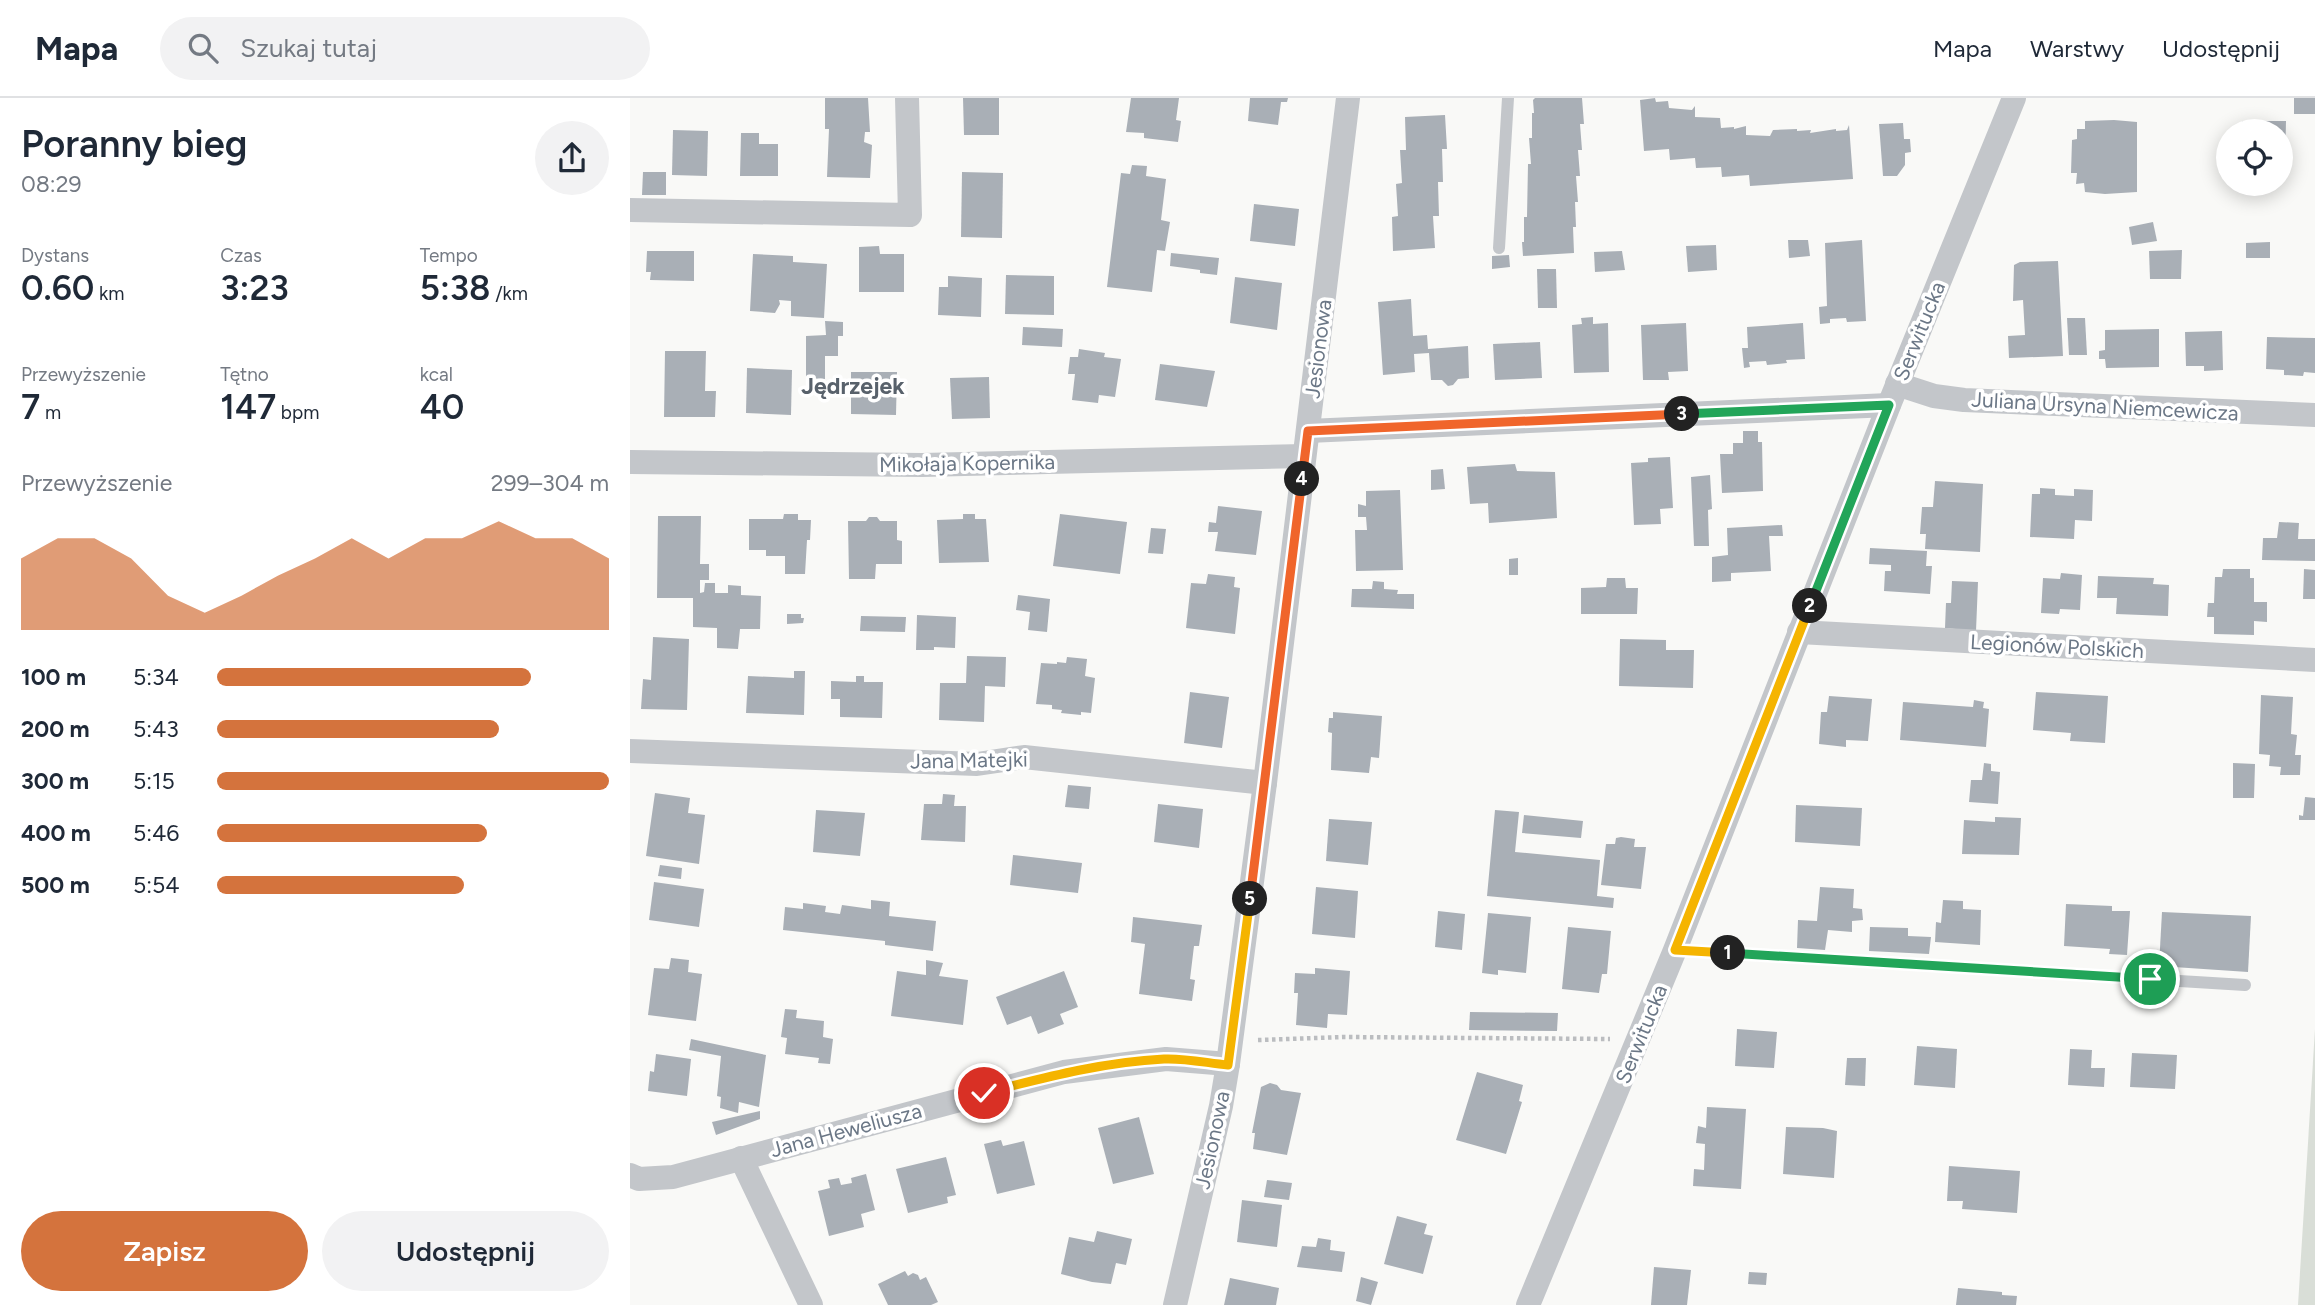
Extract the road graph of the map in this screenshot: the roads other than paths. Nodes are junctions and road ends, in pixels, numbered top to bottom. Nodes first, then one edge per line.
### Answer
1 (907, 98) edge
2 (1348, 98) edge
3 (1508, 98) edge
4 (2014, 98) edge
5 (630, 210) edge
6 (1499, 248) dead end
7 (1893, 394) junction
8 (2315, 415) edge
9 (1308, 431) junction
10 (1304, 456) junction
11 (630, 462) edge
12 (1799, 632) junction
13 (2315, 660) edge
14 (630, 751) edge
15 (1265, 783) junction
16 (1675, 950) junction
17 (2245, 985) dead end
18 (1230, 1052) junction
19 (741, 1158) junction
20 (630, 1175) edge
21 (811, 1305) edge
22 (1175, 1305) edge
23 (1528, 1305) edge

1 - 5 street
2 - 9 street, Jesionowa
3 - 6 lane
4 - 7 street, Serwitucka
7 - 8 street, Juliana Ursyna Niemcewicza
7 - 9 street
7 - 12 street, Serwitucka
9 - 10 street, Jesionowa
10 - 11 street, Mikołaja Kopernika
10 - 15 street, Jesionowa
12 - 13 street, Legionów Polskich
12 - 16 street, Serwitucka
14 - 15 street, Jana Matejki
15 - 18 street, Jesionowa
16 - 17 lane
16 - 23 street, Serwitucka
18 - 19 street, Jana Heweliusza
18 - 22 street, Jesionowa
19 - 20 street, Jana Heweliusza
19 - 21 street

